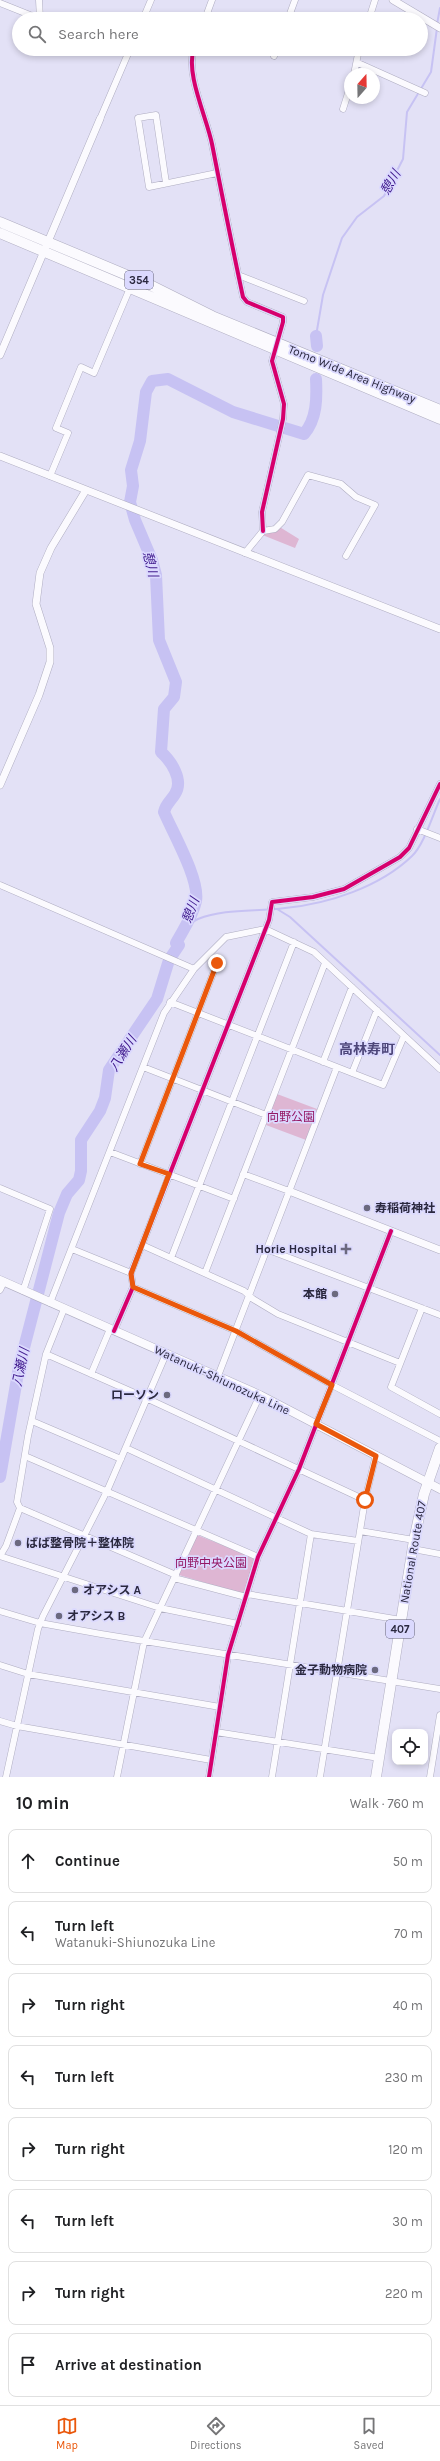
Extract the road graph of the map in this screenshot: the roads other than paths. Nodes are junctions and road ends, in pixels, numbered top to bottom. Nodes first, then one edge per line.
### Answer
1 (39, 0) edge
2 (151, 0) edge
3 (212, 0) edge
4 (295, 0) edge
5 (375, 0) edge
6 (393, 0) edge
7 (0, 3) edge
8 (22, 12) edge
9 (40, 12) edge
10 (146, 12) edge
11 (207, 12) edge
12 (291, 12) edge
13 (371, 12) edge
14 (413, 12) edge
15 (428, 21) edge
16 (440, 28) edge
17 (127, 56) edge
18 (191, 56) edge
19 (358, 56) edge
20 (358, 63) junction
21 (356, 68) edge
22 (421, 91) dead end
23 (345, 104) edge
24 (343, 109) dead end
25 (100, 119) joint
26 (218, 173) junction
27 (166, 183) junction
28 (0, 222) edge
29 (0, 233) edge
30 (47, 248) junction
31 (238, 275) junction
32 (130, 288) junction
33 (304, 301) dead end
34 (275, 346) junction
35 (0, 355) edge
36 (440, 410) edge
37 (440, 419) edge
38 (0, 456) edge
39 (50, 476) junction
40 (86, 490) junction
41 (263, 531) junction
42 (245, 553) junction
43 (346, 556) dead end
44 (440, 629) edge
45 (440, 784) edge
46 (0, 785) edge
47 (419, 830) junction
48 (440, 838) edge
49 (0, 885) edge
50 (265, 929) junction
51 (294, 942) junction
52 (325, 962) junction
53 (217, 963) dead end
54 (194, 969) junction
55 (352, 987) junction
56 (170, 1002) junction
57 (377, 1010) junction
58 (198, 1013) junction
59 (228, 1025) junction
60 (258, 1036) junction
61 (404, 1036) junction
62 (292, 1050) junction
63 (323, 1062) junction
64 (142, 1067) junction
65 (337, 1067) junction
66 (440, 1069) edge
67 (352, 1073) junction
68 (173, 1079) junction
69 (202, 1090) junction
70 (233, 1102) junction
71 (266, 1115) junction
72 (110, 1152) junction
73 (140, 1164) junction
74 (169, 1174) junction
75 (244, 1174) junction
76 (200, 1186) junction
77 (0, 1188) edge
78 (289, 1191) junction
79 (234, 1199) junction
80 (391, 1231) junction
81 (142, 1246) junction
82 (72, 1249) junction
83 (266, 1249) junction
84 (440, 1250) edge
85 (171, 1258) junction
86 (205, 1273) junction
87 (131, 1274) junction
88 (1, 1284) edge
89 (133, 1287) junction
90 (369, 1288) junction
91 (25, 1292) junction
92 (249, 1295) junction
93 (49, 1303) junction
94 (422, 1308) junction
95 (64, 1309) junction
96 (440, 1315) edge
97 (112, 1330) junction
98 (236, 1331) junction
99 (348, 1342) junction
100 (46, 1354) junction
101 (166, 1354) junction
102 (400, 1363) junction
103 (91, 1374) junction
104 (218, 1376) junction
105 (332, 1385) junction
106 (260, 1395) junction
107 (146, 1398) junction
108 (440, 1414) edge
109 (32, 1422) junction
110 (316, 1424) junction
111 (238, 1441) junction
112 (440, 1442) edge
113 (126, 1448) junction
114 (440, 1448) edge
115 (24, 1456) junction
116 (376, 1456) junction
117 (121, 1459) junction
118 (299, 1469) junction
119 (427, 1482) junction
120 (440, 1489) edge
121 (215, 1490) junction
122 (107, 1491) junction
123 (365, 1500) junction
124 (20, 1508) junction
125 (276, 1518) junction
126 (196, 1531) junction
127 (360, 1531) junction
128 (311, 1534) junction
129 (84, 1535) junction
130 (358, 1541) junction
131 (413, 1544) junction
132 (440, 1554) edge
133 (0, 1556) edge
134 (258, 1557) junction
135 (175, 1576) junction
136 (63, 1577) junction
137 (246, 1596) junction
138 (299, 1603) junction
139 (160, 1608) junction
140 (0, 1611) edge
141 (347, 1611) junction
142 (401, 1620) junction
143 (40, 1623) junction
144 (238, 1624) junction
145 (144, 1642) junction
146 (228, 1655) junction
147 (0, 1665) edge
148 (289, 1665) junction
149 (337, 1673) junction
150 (28, 1674) junction
151 (392, 1682) junction
152 (440, 1689) edge
153 (134, 1693) junction
154 (220, 1707) junction
155 (440, 1715) edge
156 (0, 1721) edge
157 (17, 1726) junction
158 (216, 1732) junction
159 (277, 1742) junction
160 (124, 1745) junction
161 (324, 1749) junction
162 (379, 1758) junction
163 (211, 1760) junction
164 (0, 1776) edge
165 (5, 1777) edge
166 (117, 1777) edge
167 (209, 1777) edge
168 (272, 1777) edge
169 (320, 1777) edge
170 (376, 1777) edge
171 (430, 1777) edge

1 - 9 street
2 - 10 street
3 - 11 street
4 - 12 street
5 - 13 street
6 - 14 street
7 - 8 street
15 - 16 street
17 - 25 street
18 - 26 street
19 - 20 street
20 - 21 street
20 - 22 street
23 - 24 street
25 - 30 street
26 - 27 street
26 - 31 street
27 - 27 street
28 - 30 highway, Tomo Wide Area Highway / 354
29 - 30 highway, Tomo Wide Area Highway / 354
30 - 32 highway, Tomo Wide Area Highway / 354
30 - 34 highway, Tomo Wide Area Highway / 354
30 - 35 street
31 - 33 street
31 - 34 street
32 - 34 highway, Tomo Wide Area Highway / 354
32 - 39 street
34 - 36 highway, Tomo Wide Area Highway / 354
34 - 37 highway, Tomo Wide Area Highway / 354
34 - 41 street
38 - 39 street
39 - 40 street
40 - 42 street
40 - 46 street
41 - 42 street
41 - 43 street
42 - 44 street
45 - 47 street
47 - 48 street
47 - 50 street
49 - 54 street
50 - 51 street
50 - 54 street
50 - 59 street
51 - 52 street
51 - 60 street
52 - 55 street
52 - 62 street
53 - 58 street
54 - 56 street
55 - 57 street
55 - 63 street
56 - 58 street
56 - 64 street
57 - 61 street
57 - 67 street
58 - 59 street
58 - 68 street
59 - 60 street
59 - 69 street
60 - 62 street
60 - 70 street
61 - 66 street
61 - 67 street
62 - 63 street
62 - 71 street
63 - 65 street
64 - 68 street
64 - 72 street
65 - 67 street
65 - 78 street
68 - 69 street
68 - 73 street
69 - 70 street
69 - 74 street
70 - 71 street
70 - 76 street
71 - 75 street
72 - 73 street
72 - 82 street
73 - 74 street
74 - 76 street
74 - 81 street
75 - 78 street
75 - 79 street
76 - 79 street
76 - 85 street
77 - 91 street
78 - 80 street
78 - 83 street
79 - 86 street
80 - 84 street
80 - 90 street
81 - 85 street
81 - 87 street
82 - 87 street
82 - 93 street
83 - 90 street
83 - 92 street
85 - 86 street
86 - 92 street
87 - 89 street
88 - 91 main road, Watanuki-Shiunozuka Line
89 - 97 street
89 - 98 street
90 - 94 street
90 - 99 street
91 - 93 main road, Watanuki-Shiunozuka Line
92 - 98 street
92 - 99 street
93 - 95 main road, Watanuki-Shiunozuka Line
94 - 96 street
94 - 102 street
95 - 97 main road, Watanuki-Shiunozuka Line
95 - 100 street
97 - 101 main road, Watanuki-Shiunozuka Line
97 - 103 street
98 - 104 street
98 - 105 street
99 - 102 street
99 - 105 street
100 - 103 street
100 - 109 street
101 - 104 main road, Watanuki-Shiunozuka Line
101 - 107 street
102 - 108 street
103 - 107 street
104 - 106 main road, Watanuki-Shiunozuka Line
105 - 110 street
105 - 112 street
106 - 110 main road, Watanuki-Shiunozuka Line
106 - 111 street
107 - 111 street
107 - 113 street
109 - 115 street
109 - 117 street
110 - 116 main road, Watanuki-Shiunozuka Line
110 - 118 street
111 - 118 street
111 - 121 street
113 - 117 street
113 - 121 street
114 - 119 highway, National Route 407 / 407
115 - 122 street
115 - 124 street
116 - 119 main road, Watanuki-Shiunozuka Line
116 - 123 street
117 - 122 street
118 - 123 street
118 - 125 street
119 - 120 main road, Watanuki-Shiunozuka Line
119 - 131 highway, National Route 407 / 407
121 - 125 street
121 - 126 street
122 - 126 street
122 - 129 street
123 - 127 street
124 - 129 street
124 - 133 street
125 - 128 street
125 - 134 street
126 - 134 street
126 - 135 street
127 - 130 street
127 - 131 street
128 - 130 street
128 - 138 street
129 - 135 street
129 - 136 street
130 - 141 street
131 - 132 street
131 - 142 highway, National Route 407 / 407
133 - 136 street
134 - 137 street
135 - 137 street
135 - 139 street
136 - 139 street
136 - 143 street
137 - 138 street
137 - 144 street
138 - 141 street
138 - 148 street
139 - 144 street
139 - 145 street
140 - 143 street
141 - 142 street
141 - 149 street
142 - 151 highway, National Route 407 / 407
143 - 145 street
143 - 150 street
144 - 146 street
145 - 146 street
145 - 153 street
146 - 148 street
146 - 154 street
147 - 150 street
148 - 149 street
148 - 159 street
149 - 151 street
149 - 161 street
150 - 153 street
150 - 157 street
151 - 152 street
151 - 162 highway, National Route 407 / 407
153 - 154 street
153 - 160 street
154 - 158 street
155 - 171 street
156 - 157 street
157 - 160 street
157 - 165 street
158 - 159 street
158 - 163 street
159 - 161 street
159 - 168 street
160 - 163 street
160 - 166 street
161 - 162 street
161 - 169 street
162 - 170 highway, National Route 407 / 407
163 - 167 street
164 - 165 street

